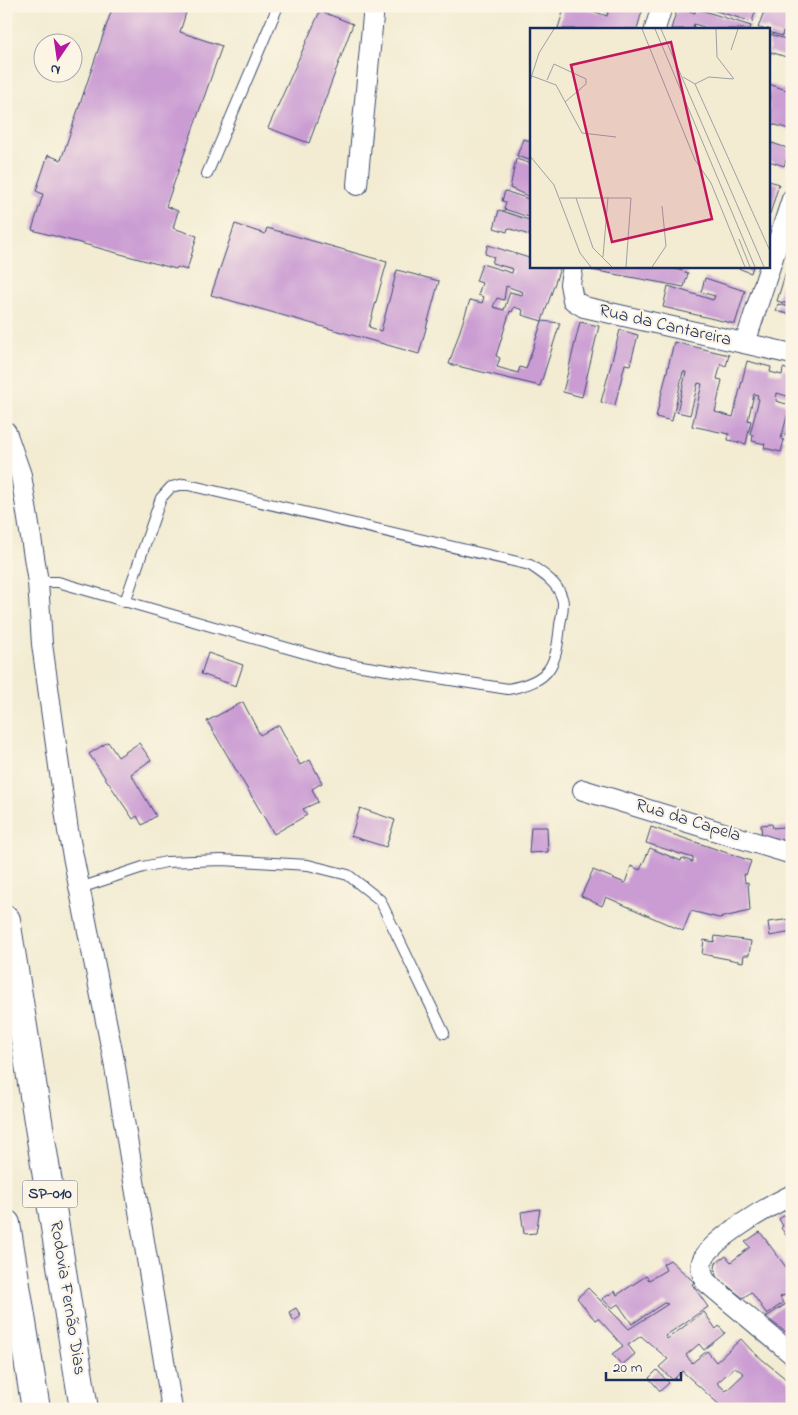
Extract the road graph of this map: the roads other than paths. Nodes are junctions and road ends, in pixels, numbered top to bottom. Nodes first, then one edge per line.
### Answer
1 (278, 6) edge
2 (374, 6) edge
3 (662, 6) edge
4 (655, 28) edge
5 (207, 174) dead end
6 (357, 186) dead end
7 (792, 198) edge
8 (770, 266) edge
9 (573, 268) edge
10 (769, 268) edge
11 (745, 343) junction
12 (792, 354) edge
13 (6, 432) edge
14 (38, 582) junction
15 (124, 602) junction
16 (583, 790) dead end
17 (792, 854) edge
18 (80, 888) junction
19 (6, 920) edge
20 (444, 1033) dead end
21 (792, 1194) edge
22 (6, 1224) edge
23 (792, 1354) edge
24 (36, 1409) edge
25 (84, 1409) edge
26 (172, 1409) edge

1 - 5 lane
2 - 6 street
3 - 4 street
7 - 8 street
9 - 11 street, Rua da Cantareira
10 - 11 street
11 - 12 street, Rua da Cantareira
13 - 14 street
14 - 15 lane
14 - 18 street
15 - 15 lane
16 - 17 street, Rua da Capela
18 - 20 lane
18 - 26 street
19 - 25 highway, Rodovia Fernão Dias / SP-010
21 - 23 street
22 - 24 highway, SP-010

